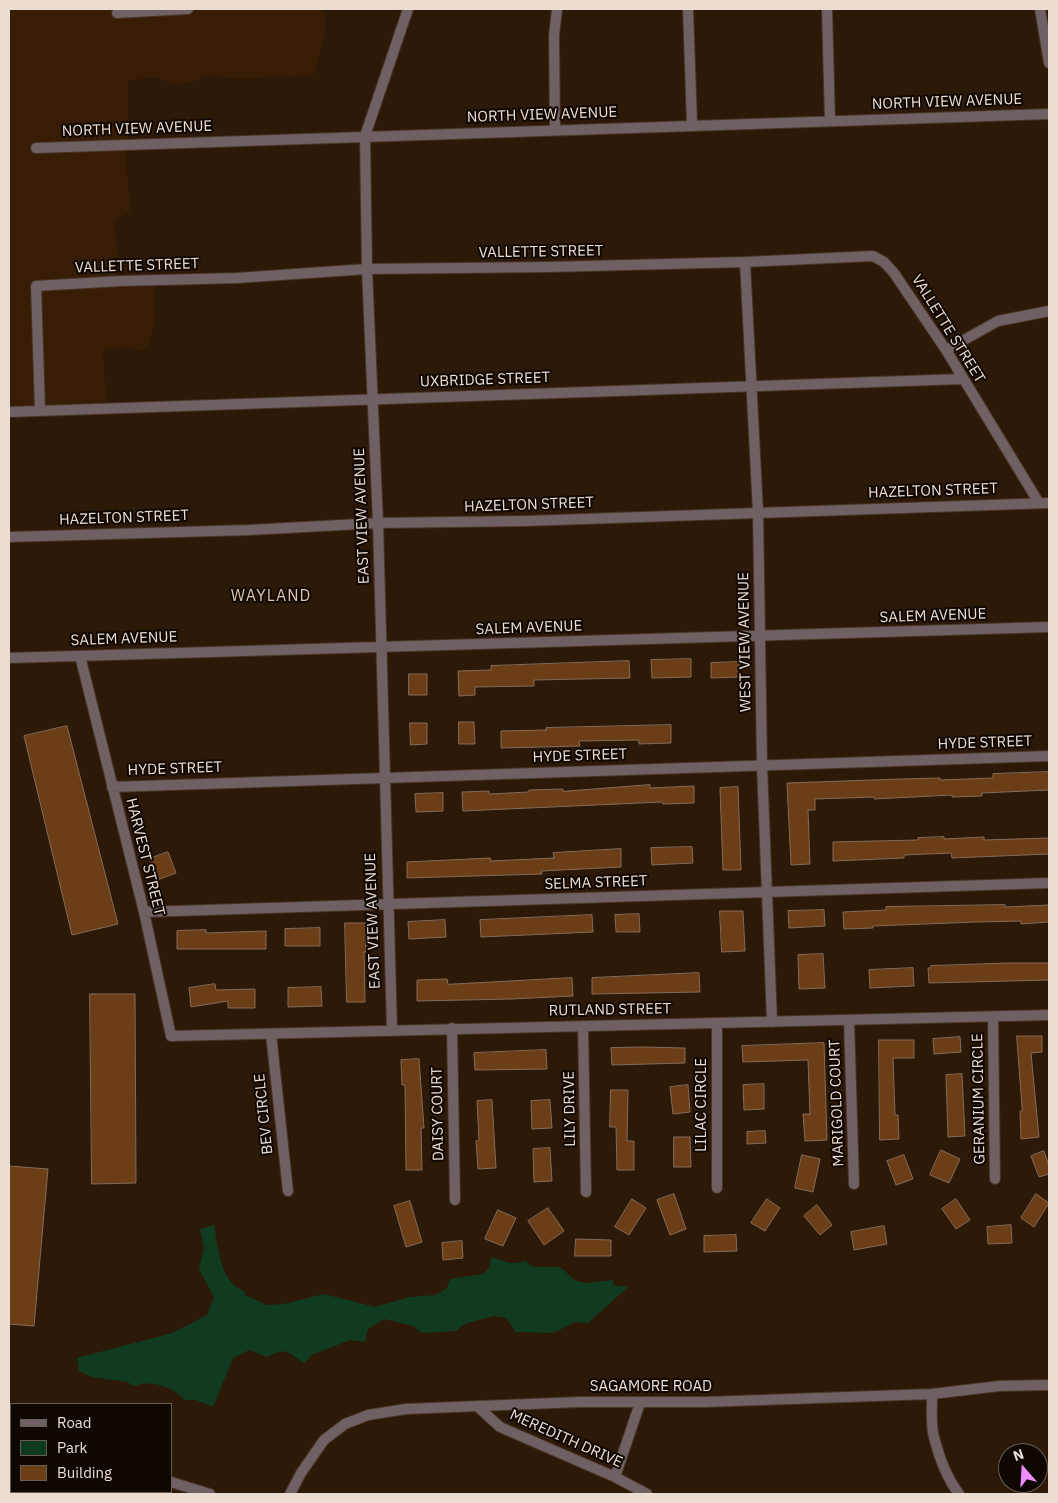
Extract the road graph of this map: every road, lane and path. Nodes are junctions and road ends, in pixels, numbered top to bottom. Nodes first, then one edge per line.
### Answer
1 (188, 9) edge
2 (408, 9) edge
3 (557, 9) edge
4 (688, 9) edge
5 (827, 9) edge
6 (1040, 9) edge
7 (117, 13) dead end
8 (1049, 63) edge
9 (1049, 114) edge
10 (830, 121) junction
11 (692, 124) junction
12 (555, 130) junction
13 (366, 136) junction
14 (36, 148) dead end
15 (745, 262) junction
16 (367, 269) junction
17 (1049, 311) edge
18 (946, 350) junction
19 (962, 379) junction
20 (752, 386) junction
21 (372, 399) junction
22 (40, 410) junction
23 (9, 412) edge
24 (1044, 503) edge
25 (758, 512) junction
26 (378, 523) junction
27 (9, 536) edge
28 (1049, 628) edge
29 (760, 636) junction
30 (381, 647) junction
31 (80, 656) junction
32 (9, 658) edge
33 (1049, 756) edge
34 (762, 765) junction
35 (384, 778) junction
36 (112, 787) junction
37 (1049, 883) edge
38 (767, 892) junction
39 (388, 904) junction
40 (144, 912) junction
41 (1049, 1015) edge
42 (992, 1018) junction
43 (850, 1020) junction
44 (772, 1022) junction
45 (716, 1023) junction
46 (584, 1026) junction
47 (452, 1028) junction
48 (392, 1030) junction
49 (271, 1034) junction
50 (172, 1036) joint
51 (995, 1179) dead end
52 (854, 1184) dead end
53 (717, 1188) dead end
54 (288, 1191) dead end
55 (586, 1192) dead end
56 (455, 1200) dead end
57 (1049, 1385) edge
58 (932, 1394) junction
59 (640, 1403) junction
60 (477, 1406) junction
61 (615, 1477) junction
62 (172, 1482) edge
63 (207, 1494) edge
64 (290, 1494) edge
65 (647, 1494) edge
66 (959, 1494) edge

1 - 7 street
2 - 13 street, EAST VIEW AVENUE
3 - 12 street
4 - 11 street
5 - 10 street
6 - 8 street
9 - 10 street, NORTH VIEW AVENUE
10 - 11 street, NORTH VIEW AVENUE
11 - 12 street, NORTH VIEW AVENUE
12 - 13 street, NORTH VIEW AVENUE
13 - 14 street, NORTH VIEW AVENUE
13 - 16 street, EAST VIEW AVENUE
15 - 16 street, VALLETTE STREET
15 - 18 street, VALLETTE STREET
15 - 20 street, WEST VIEW AVENUE
16 - 21 street, EAST VIEW AVENUE
16 - 22 street, VALLETTE STREET
17 - 18 street
18 - 19 street, VALLETTE STREET
19 - 20 street, UXBRIDGE STREET
19 - 24 street, VALLETTE STREET
20 - 21 street, UXBRIDGE STREET
20 - 25 street, WEST VIEW AVENUE
21 - 22 street, UXBRIDGE STREET
21 - 26 street, EAST VIEW AVENUE
22 - 23 street, UXBRIDGE STREET
24 - 25 street, HAZELTON STREET
25 - 26 street, HAZELTON STREET
25 - 29 street, WEST VIEW AVENUE
26 - 27 street, HAZELTON STREET
26 - 30 street, EAST VIEW AVENUE
28 - 29 street, SALEM AVENUE
29 - 30 street, SALEM AVENUE
29 - 34 street, WEST VIEW AVENUE
30 - 31 street, SALEM AVENUE
30 - 35 street, EAST VIEW AVENUE
31 - 32 street, SALEM AVENUE
31 - 36 street, HARVEST STREET
33 - 34 street, HYDE STREET
34 - 35 street, HYDE STREET
34 - 38 street, WEST VIEW AVENUE
35 - 36 street, HYDE STREET
35 - 39 street, EAST VIEW AVENUE
36 - 40 street, HARVEST STREET
37 - 38 street, SELMA STREET
38 - 39 street, SELMA STREET
38 - 44 street, WEST VIEW AVENUE
39 - 40 street, SELMA STREET
39 - 48 street, EAST VIEW AVENUE
40 - 50 street, HARVEST STREET
41 - 42 street, RUTLAND STREET
42 - 43 street, RUTLAND STREET
42 - 51 street, GERANIUM CIRCLE
43 - 44 street, RUTLAND STREET
43 - 52 street, MARIGOLD COURT
44 - 45 street, RUTLAND STREET
45 - 46 street, RUTLAND STREET
45 - 53 street, LILAC CIRCLE
46 - 47 street, RUTLAND STREET
46 - 55 street, LILY DRIVE
47 - 48 street, RUTLAND STREET
47 - 56 street, DAISY COURT
48 - 49 street, RUTLAND STREET
49 - 50 street, RUTLAND STREET
49 - 54 street, BEV CIRCLE
57 - 58 street, SAGAMORE ROAD
58 - 59 street, SAGAMORE ROAD
58 - 66 street
59 - 60 street, SAGAMORE ROAD
59 - 61 street
60 - 61 street, MEREDITH DRIVE
60 - 64 street, SAGAMORE ROAD
61 - 65 street, MEREDITH DRIVE
62 - 63 street

